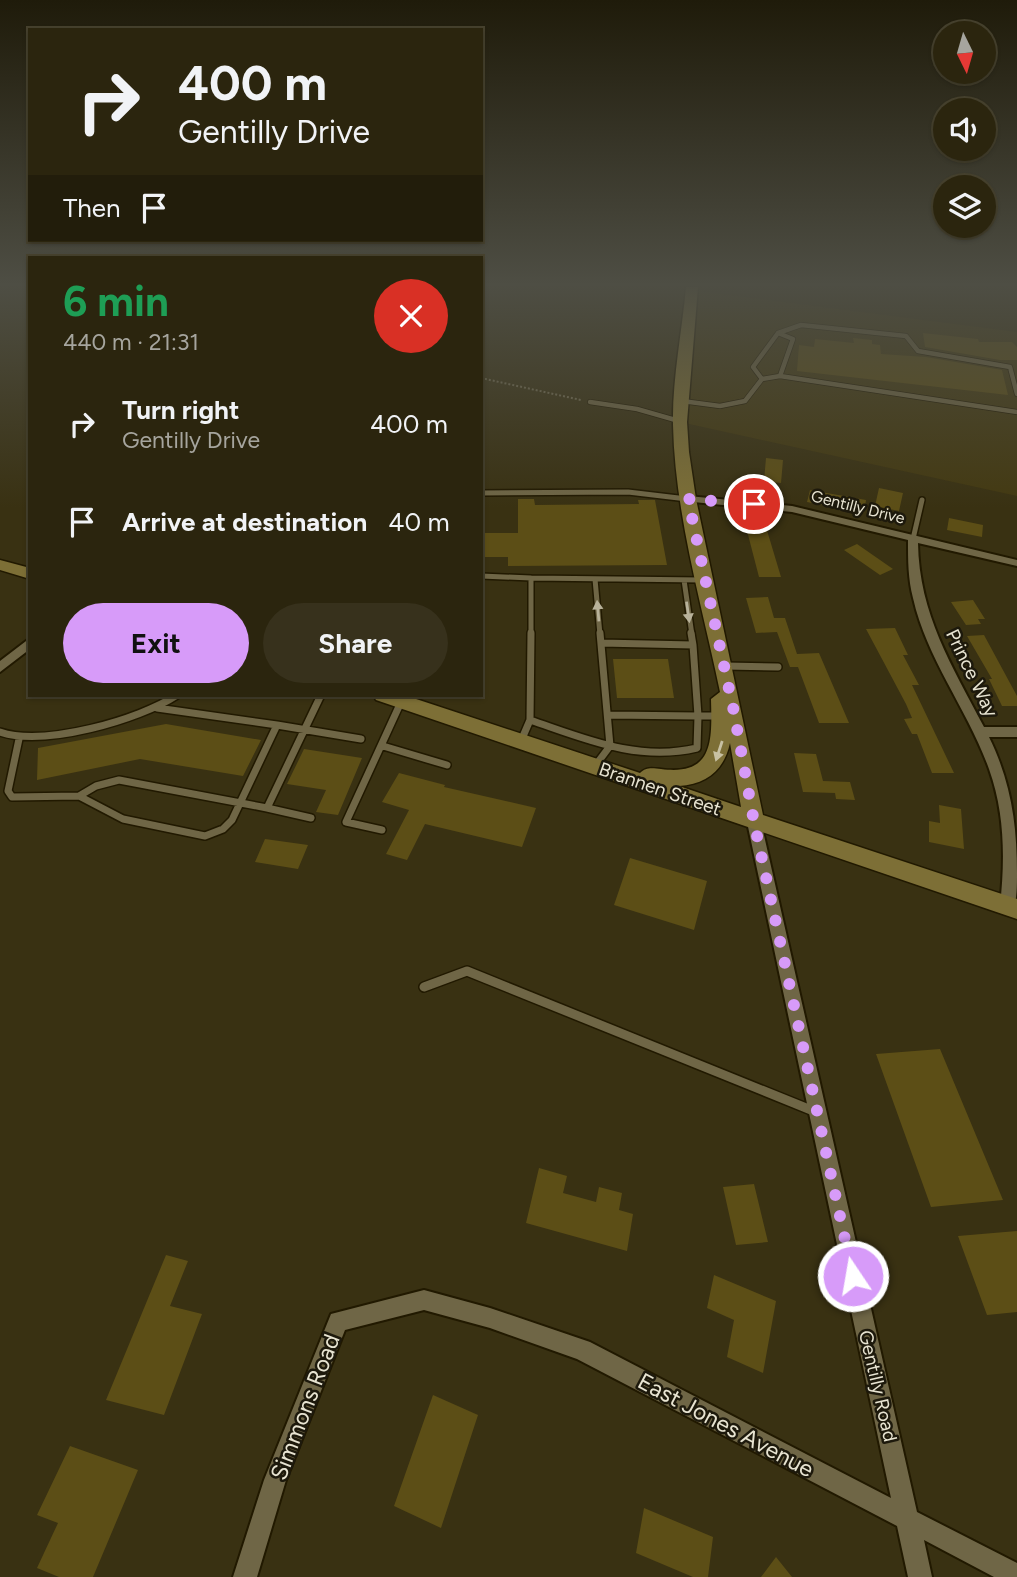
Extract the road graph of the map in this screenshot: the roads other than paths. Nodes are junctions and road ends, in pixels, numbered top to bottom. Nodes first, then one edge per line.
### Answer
1 (685, 361) edge
2 (758, 361) edge
3 (785, 361) edge
4 (973, 361) edge
5 (780, 376) junction
6 (762, 379) junction
7 (1017, 394) edge
8 (682, 400) junction
9 (590, 402) road end
10 (1017, 412) edge
11 (680, 422) junction
12 (483, 493) edge
13 (688, 499) junction
14 (922, 500) dead end
15 (913, 539) junction
16 (1017, 564) edge
17 (0, 565) edge
18 (28, 573) edge
19 (483, 576) edge
20 (531, 578) junction
21 (595, 579) junction
22 (684, 580) junction
23 (706, 580) junction
24 (718, 634) junction
25 (601, 643) junction
26 (28, 644) edge
27 (693, 645) junction
28 (724, 666) junction
29 (778, 667) dead end
30 (0, 668) edge
31 (174, 697) edge
32 (320, 697) edge
33 (388, 697) edge
34 (391, 697) edge
35 (158, 708) junction
36 (610, 715) junction
37 (698, 716) junction
38 (722, 716) junction
39 (530, 720) junction
40 (277, 725) junction
41 (305, 729) junction
42 (0, 732) edge
43 (980, 732) junction
44 (1017, 732) edge
45 (19, 739) junction
46 (361, 739) dead end
47 (520, 742) junction
48 (383, 746) junction
49 (610, 747) junction
50 (447, 765) dead end
51 (594, 767) junction
52 (79, 796) junction
53 (241, 803) junction
54 (267, 808) junction
55 (311, 818) dead end
56 (754, 822) junction
57 (382, 830) dead end
58 (1013, 908) edge
59 (424, 987) dead end
60 (817, 1112) junction
61 (424, 1300) joint
62 (908, 1520) junction
63 (1017, 1576) edge
64 (244, 1577) edge
65 (920, 1577) edge

1 - 8 street, Gentilly Road
2 - 6 lane
3 - 5 lane
4 - 7 lane
5 - 6 lane
5 - 10 lane
6 - 8 lane
8 - 11 street, Gentilly Road
9 - 11 lane
11 - 13 street, Gentilly Road
12 - 13 lane
13 - 15 street, Gentilly Drive
13 - 23 street, Gentilly Road
14 - 15 lane
15 - 16 street, Gentilly Drive
15 - 43 street, Prince Way
17 - 18 street
19 - 20 lane
20 - 21 lane
20 - 39 lane
21 - 22 lane
25 -> 21 lane
22 - 23 lane
22 -> 27 lane
23 - 24 street, Gentilly Road
24 - 28 street, Gentilly Road
24 - 38 street
25 - 27 lane
25 - 36 lane
26 - 30 street
27 - 37 lane
28 - 29 lane
28 - 56 street, Gentilly Road
31 - 35 lane
32 - 41 lane
33 - 48 lane
34 - 47 street, Brannen Street
35 - 40 lane
35 - 45 lane
36 - 37 lane
36 - 49 lane
37 - 38 lane
37 - 49 lane
38 -> 51 street
39 - 47 lane
39 - 49 lane
40 - 41 lane
40 - 53 lane
41 - 46 lane
41 - 54 lane
42 - 45 lane
43 - 44 street
43 - 58 street, Prince Way
45 - 52 lane
47 - 51 street, Brannen Street
48 - 50 lane
48 - 57 lane
49 - 51 lane
51 - 56 street, Brannen Street
52 - 53 lane
52 - 53 lane
53 - 54 lane
54 - 55 lane
56 - 58 street, Brannen Street
56 - 60 street, Gentilly Road
59 - 60 lane
60 - 62 street, Gentilly Road
61 - 62 street, East Jones Avenue
61 - 64 street, Simmons Road
62 - 63 street, East Jones Avenue
62 - 65 street, Gentilly Road

